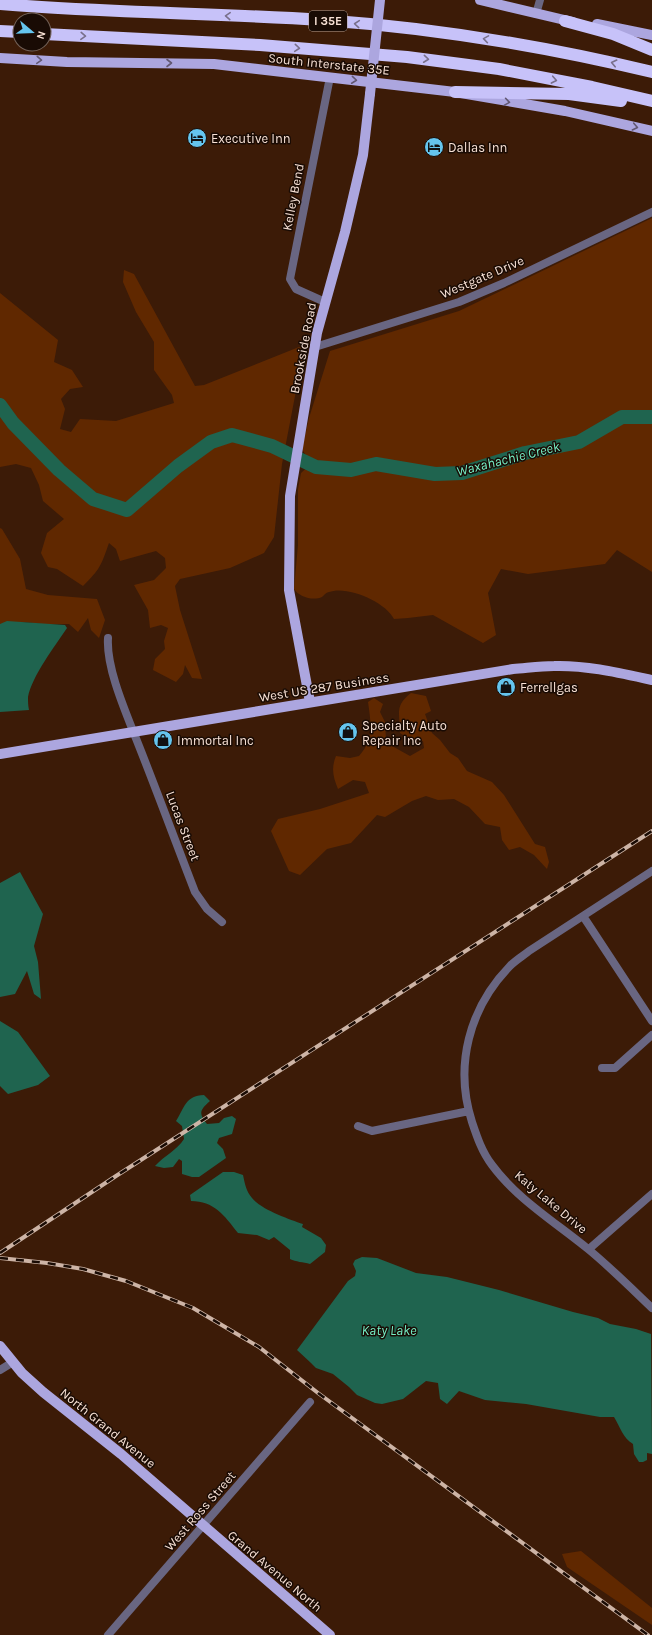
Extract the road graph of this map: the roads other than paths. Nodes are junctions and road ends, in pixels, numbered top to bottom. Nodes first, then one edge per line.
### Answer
1 (380, 0) edge
2 (480, 0) edge
3 (540, 0) edge
4 (0, 4) edge
5 (536, 14) junction
6 (565, 21) junction
7 (0, 31) edge
8 (12, 32) edge
9 (52, 34) edge
10 (652, 36) edge
11 (652, 50) edge
12 (0, 58) edge
13 (652, 72) edge
14 (330, 77) junction
15 (455, 92) junction
16 (652, 101) edge
17 (652, 107) edge
18 (652, 131) edge
19 (652, 212) edge
20 (326, 302) junction
21 (315, 347) junction
22 (108, 638) dead end
23 (652, 680) edge
24 (310, 702) junction
25 (133, 731) junction
26 (0, 754) edge
27 (652, 871) edge
28 (583, 916) junction
29 (222, 922) dead end
30 (652, 1021) edge
31 (652, 1035) edge
32 (602, 1068) dead end
33 (469, 1111) junction
34 (358, 1126) dead end
35 (652, 1194) edge
36 (589, 1249) junction
37 (652, 1308) edge
38 (0, 1346) edge
39 (13, 1362) junction
40 (0, 1370) edge
41 (310, 1402) dead end
42 (203, 1526) junction
43 (108, 1635) edge
44 (330, 1635) edge

1 - 20 main road, Brookside Road, bridge
2 - 5 main road
3 - 5 street
13 -> 4 highway, I 35E
5 - 6 main road
6 - 10 main road
6 - 11 highway
7 - 8 highway
9 -> 16 highway, I 35E
12 -> 14 main road, South Interstate 35E
14 -> 15 main road, South Interstate 35E
14 - 20 street, Kelley Bend
15 - 17 highway
15 -> 18 main road, South Interstate 35E
19 - 21 street, Westgate Drive
20 - 21 main road, Brookside Road
21 - 24 main road, Brookside Road
22 - 25 street, Lucas Street
23 - 24 main road, West US 287 Business
24 - 25 main road, West US 287 Business
25 - 26 main road, West US 287 Business
25 - 29 street, Lucas Street
27 - 28 street, Katy Lake Drive
28 - 30 street
28 - 33 street, Katy Lake Drive
31 - 32 street
33 - 34 street
33 - 36 street, Katy Lake Drive
35 - 36 street
36 - 37 street, Katy Lake Drive
38 - 39 main road, North Grand Avenue
39 - 40 street
39 - 42 main road, North Grand Avenue
41 - 42 street, West Ross Street
42 - 43 street, West Ross Street
42 - 44 main road, Grand Avenue North

